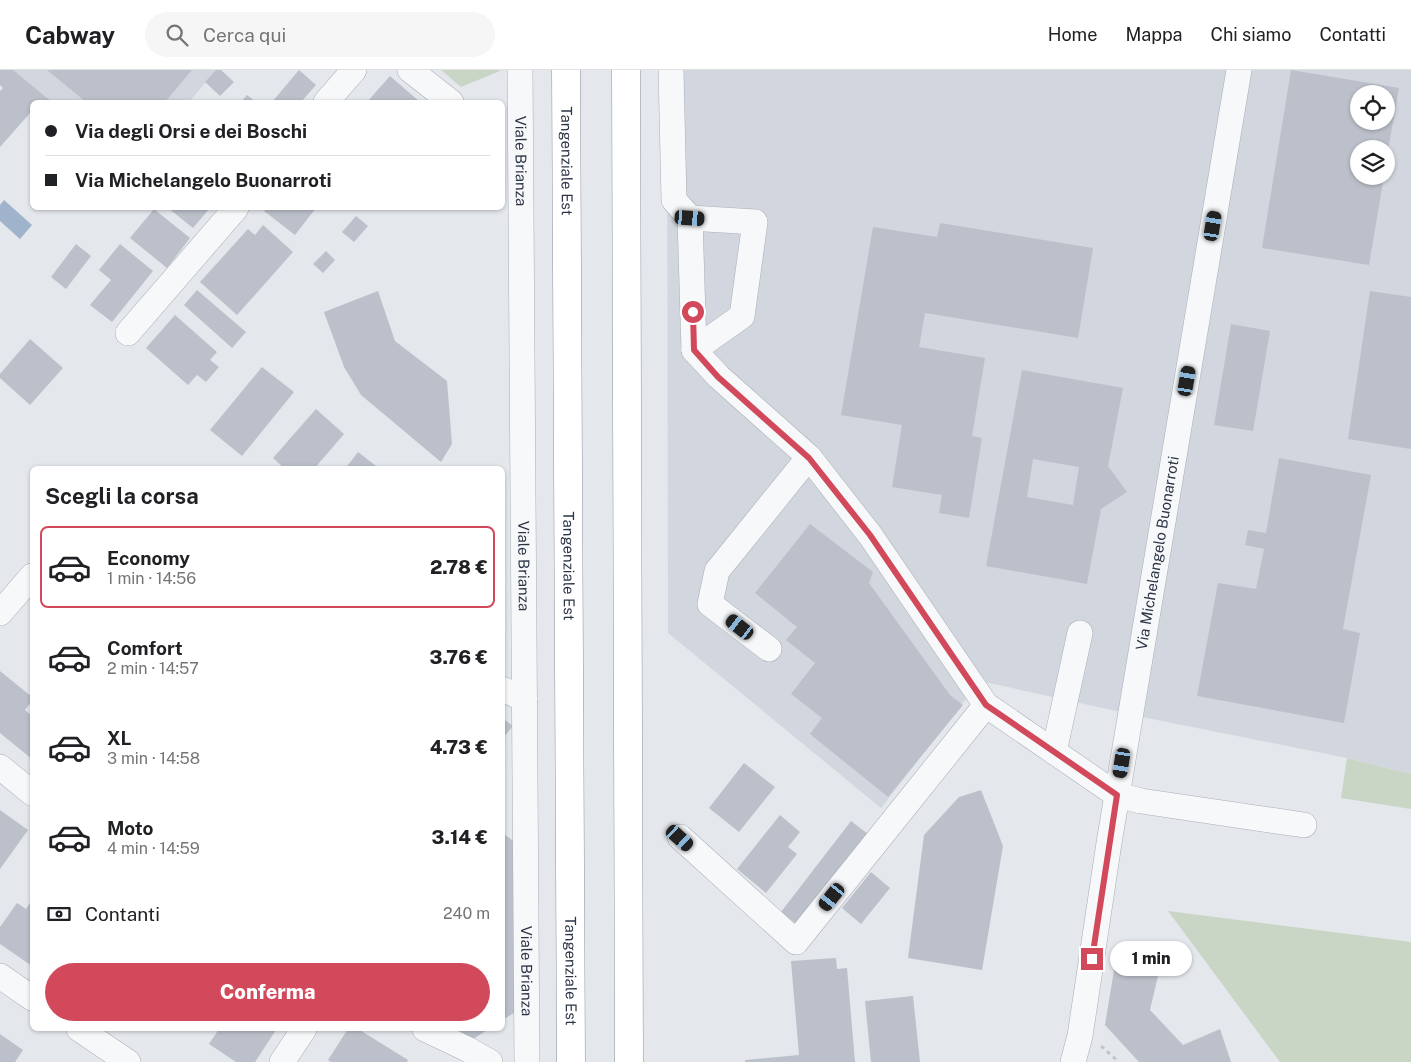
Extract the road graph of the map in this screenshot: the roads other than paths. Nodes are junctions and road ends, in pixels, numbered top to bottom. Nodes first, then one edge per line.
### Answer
1 (354, 70) edge
2 (410, 70) edge
3 (520, 70) edge
4 (566, 70) edge
5 (626, 70) edge
6 (671, 70) edge
7 (1239, 70) edge
8 (328, 100) edge
9 (448, 100) edge
10 (512, 143) edge
11 (234, 210) edge
12 (690, 218) junction
13 (128, 333) dead end
14 (694, 350) junction
15 (809, 458) junction
16 (30, 578) edge
17 (0, 613) edge
18 (1080, 633) dead end
19 (769, 650) dead end
20 (514, 694) edge
21 (986, 705) junction
22 (1054, 752) junction
23 (0, 767) edge
24 (30, 791) edge
25 (1117, 795) junction
26 (1304, 825) dead end
27 (680, 838) dead end
28 (0, 976) edge
29 (30, 997) edge
30 (82, 1031) edge
31 (303, 1031) edge
32 (429, 1031) edge
33 (1086, 1046) edge
34 (128, 1062) edge
35 (282, 1062) edge
36 (490, 1062) edge
37 (527, 1062) edge
38 (571, 1062) edge
39 (629, 1062) edge
40 (1073, 1062) edge

1 - 8 street
2 - 9 street
3 - 10 street, Viale Brianza
4 - 38 highway, Tangenziale Est
5 - 39 highway
6 - 12 street
7 - 25 street, Via Michelangelo Buonarroti
10 - 20 street, Viale Brianza
11 - 13 street
12 - 14 street
12 - 14 street
14 - 15 street
15 - 19 street
15 - 21 street
16 - 17 street
18 - 22 street
20 - 37 street, Viale Brianza
21 - 22 street
21 - 27 street
22 - 25 street
23 - 24 street
25 - 26 street
25 - 33 street, Via Michelangelo Buonarroti
28 - 29 street
30 - 34 street
31 - 35 street
32 - 36 street
33 - 40 street, Via Michelangelo Buonarroti

